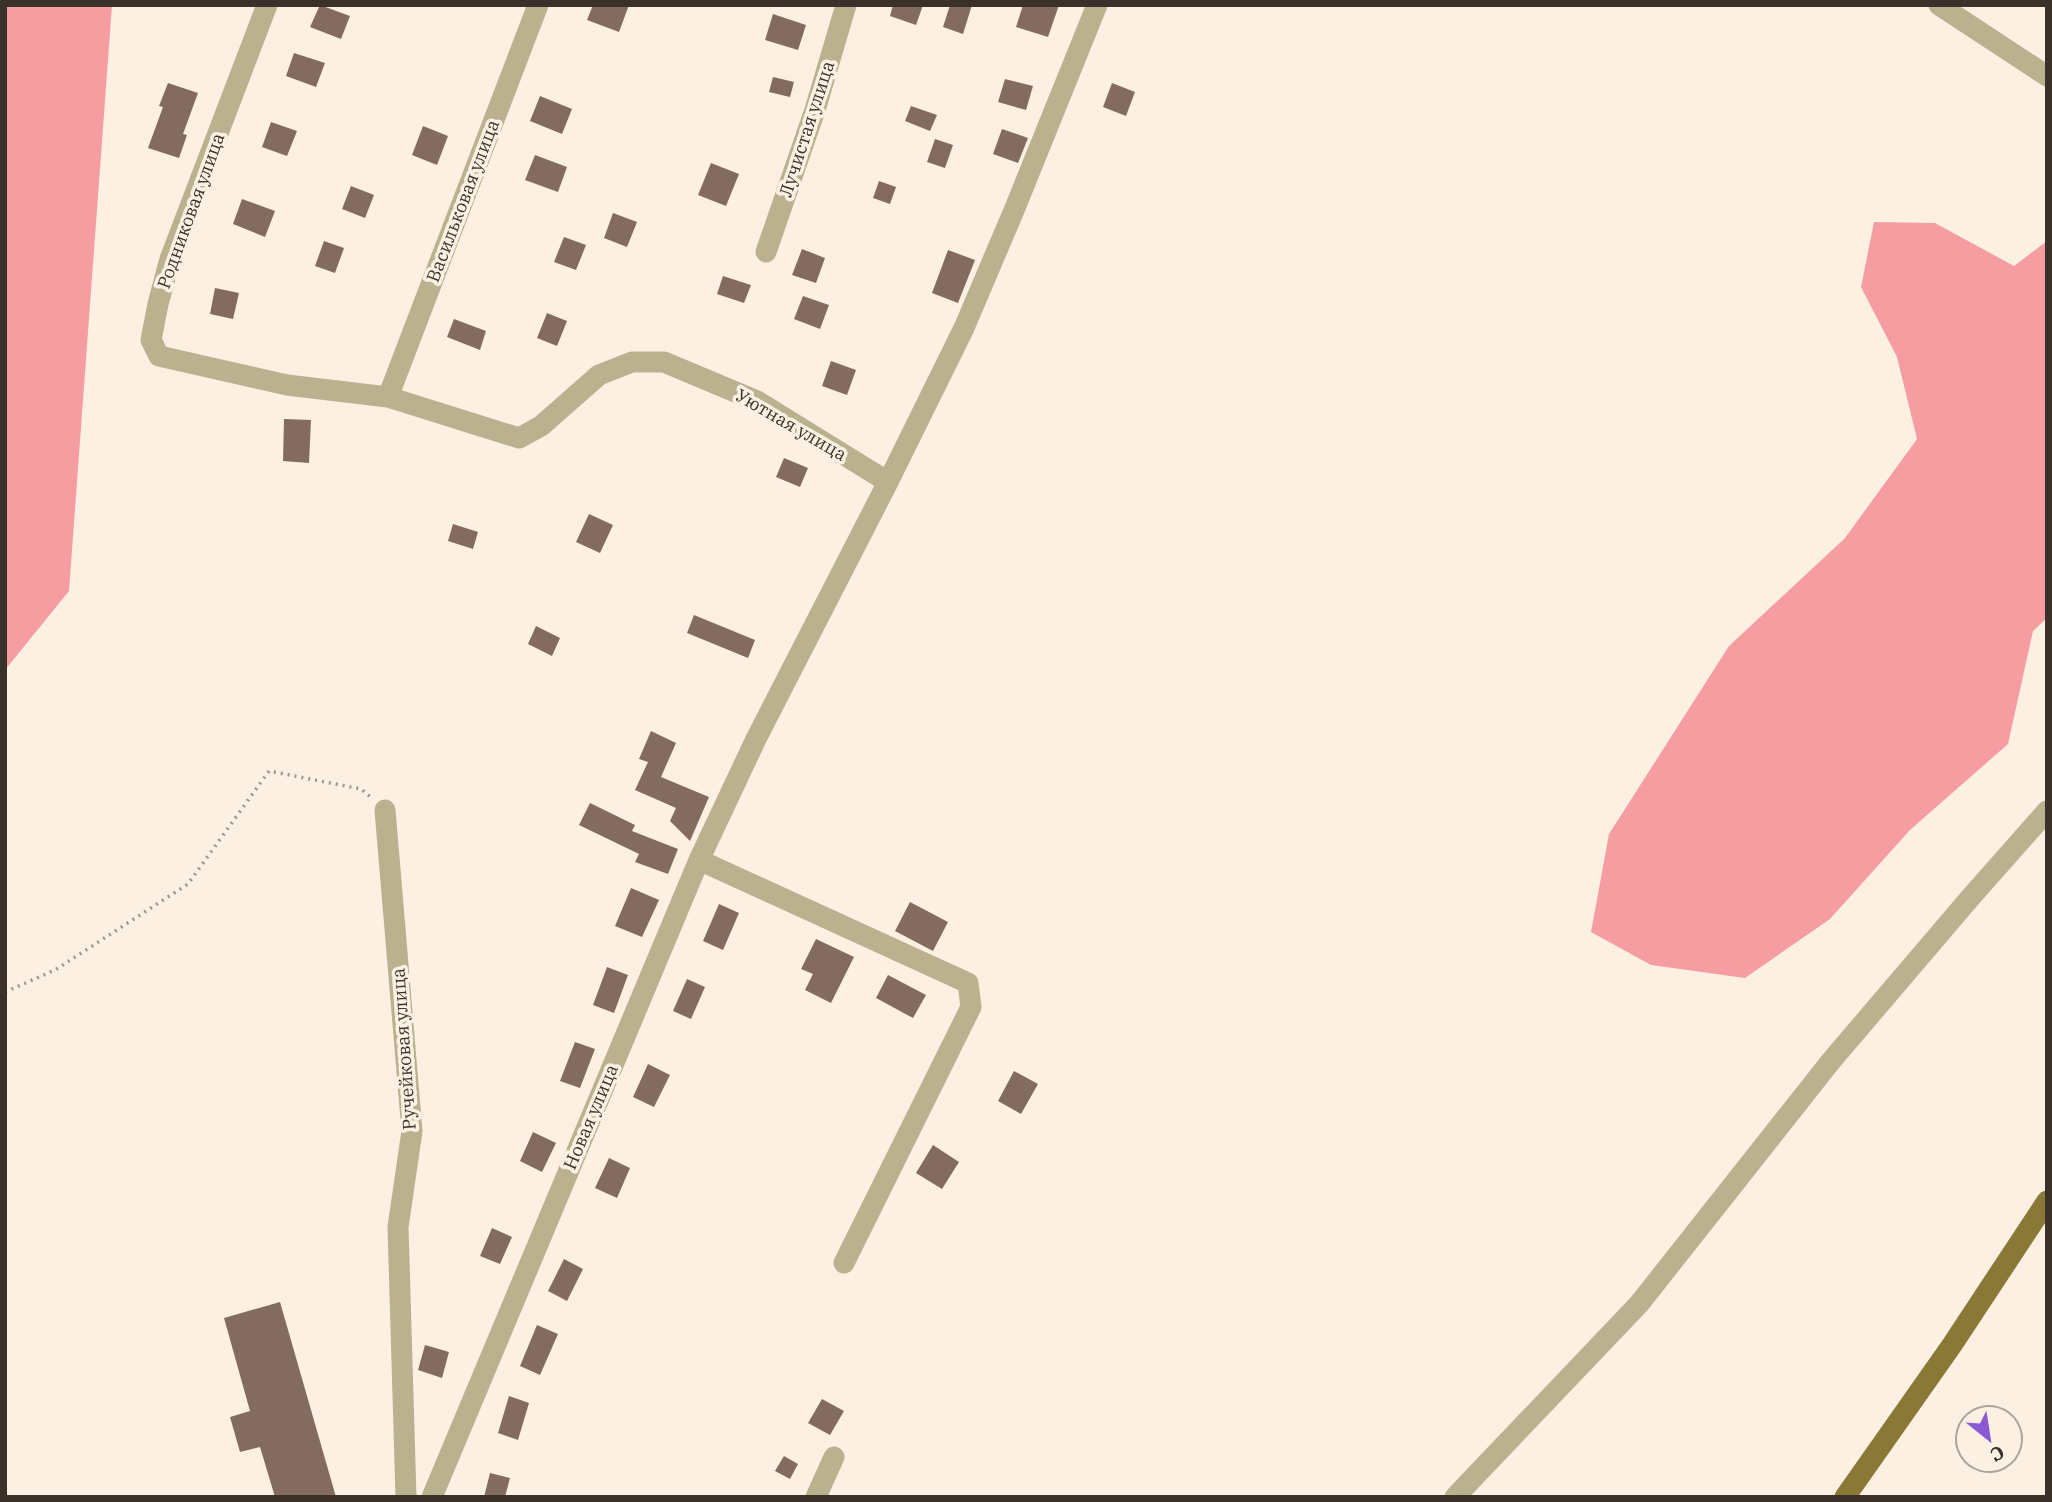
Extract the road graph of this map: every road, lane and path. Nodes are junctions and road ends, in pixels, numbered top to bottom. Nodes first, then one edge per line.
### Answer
1 (267, 5) edge
2 (538, 5) edge
3 (846, 5) edge
4 (1097, 5) edge
5 (1939, 5) edge
6 (2047, 76) edge
7 (766, 252) dead end
8 (388, 397) junction
9 (888, 482) junction
10 (385, 810) joint
11 (2047, 811) edge
12 (699, 860) junction
13 (5, 992) edge
14 (2047, 1201) edge
15 (844, 1263) dead end
16 (834, 1457) dead end
17 (406, 1497) edge
18 (432, 1497) edge
19 (816, 1497) edge
20 (1455, 1497) edge
21 (1846, 1497) edge

1 - 8 street, Родниковая улица
2 - 8 street, Васильковая улица
3 - 7 street, Лучистая улица
4 - 9 street, Новая улица
5 - 6 street
8 - 9 street, Уютная улица
9 - 12 street, Новая улица
10 - 13 path
10 - 17 street, Ручейковая улица
11 - 20 street
12 - 15 street
12 - 18 street, Новая улица
14 - 21 main road
16 - 19 street

